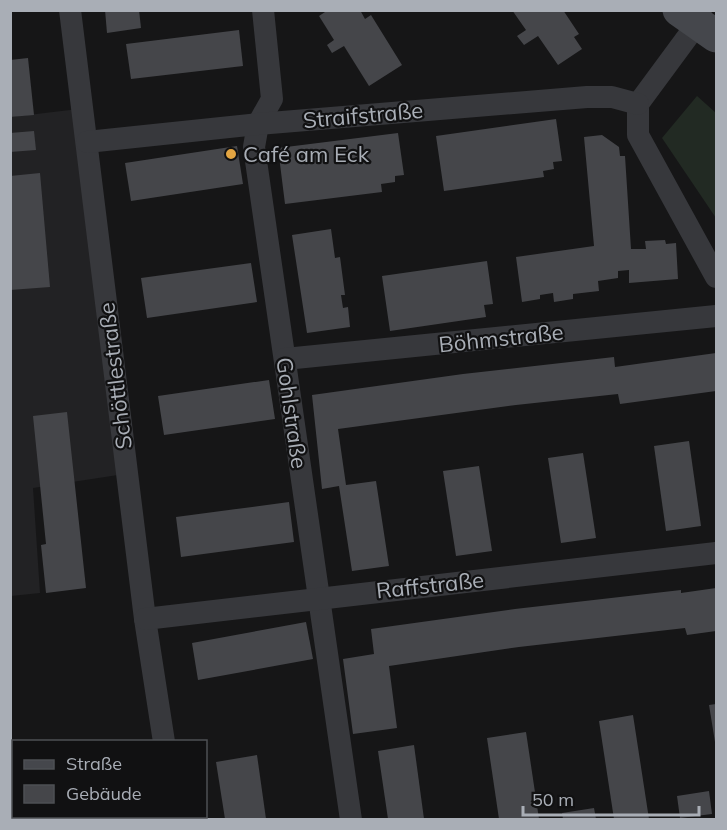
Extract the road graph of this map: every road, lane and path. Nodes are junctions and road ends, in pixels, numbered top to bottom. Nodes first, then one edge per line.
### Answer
1 (70, 10) edge
2 (263, 10) edge
3 (698, 20) edge
4 (638, 104) junction
5 (258, 124) junction
6 (87, 142) junction
7 (717, 277) edge
8 (717, 316) edge
9 (285, 359) junction
10 (717, 554) edge
11 (317, 598) junction
12 (145, 619) junction
13 (164, 740) edge
14 (351, 819) edge

1 - 6 street, Schöttlestraße
2 - 5 street, Gohlstraße
3 - 4 street
4 - 5 street, Straifstraße
4 - 7 street
5 - 6 street, Straifstraße
5 - 9 street, Gohlstraße
6 - 12 street, Schöttlestraße
8 - 9 street, Böhmstraße
9 - 11 street, Gohlstraße
10 - 11 street, Raffstraße
11 - 12 street, Raffstraße
11 - 14 street, Gohlstraße
12 - 13 street, Schöttlestraße

